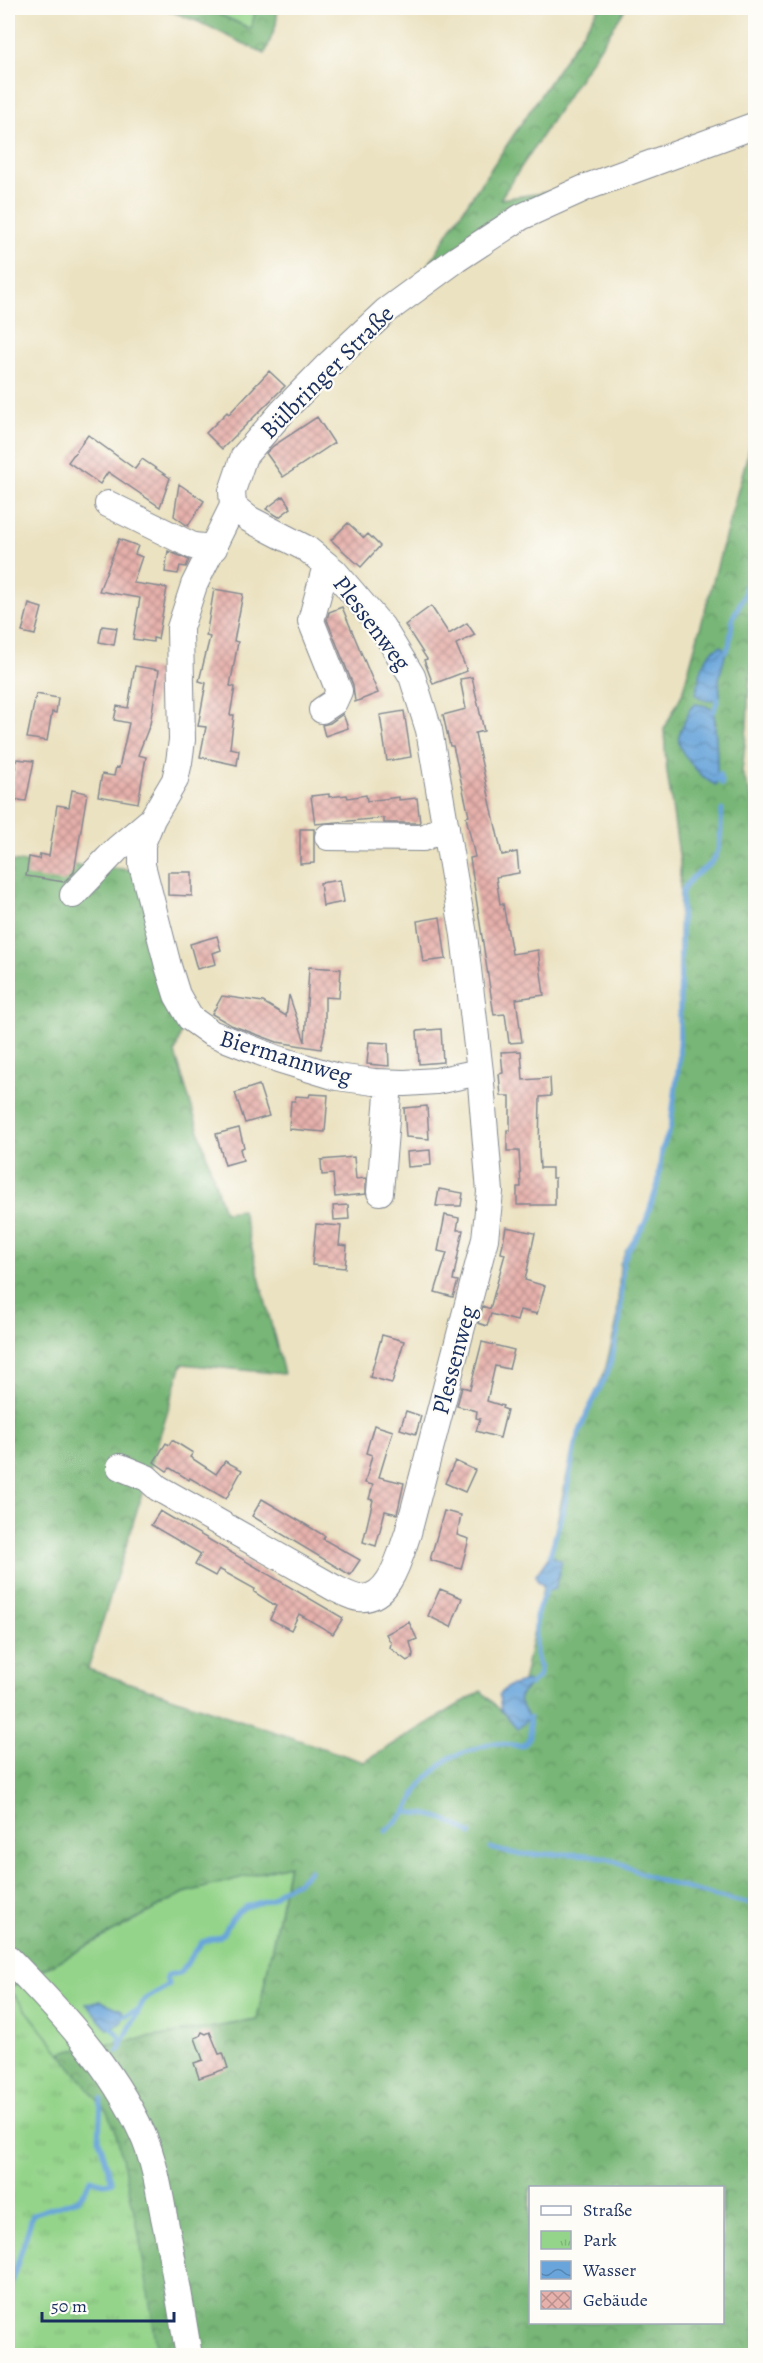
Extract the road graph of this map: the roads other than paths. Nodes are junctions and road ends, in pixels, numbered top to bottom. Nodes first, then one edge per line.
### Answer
1 (756, 125) edge
2 (108, 504) dead end
3 (233, 506) junction
4 (214, 548) junction
5 (326, 565) junction
6 (322, 710) dead end
7 (152, 819) junction
8 (446, 826) junction
9 (328, 837) dead end
10 (142, 844) joint
11 (73, 895) dead end
12 (480, 1072) junction
13 (389, 1083) junction
14 (380, 1192) dead end
15 (120, 1467) dead end
16 (8, 1958) edge
17 (189, 2355) edge

1 - 3 street, Bülbringer Straße
2 - 4 street
3 - 4 street, Bülbringer Straße
3 - 5 street, Plessenweg
4 - 7 street, Bülbringer Straße
5 - 6 street
5 - 8 street, Plessenweg
7 - 10 street, Bülbringer Straße
7 - 11 street, Bülbringer Straße
8 - 9 street
8 - 12 street, Plessenweg
10 - 13 street, Biermannweg
12 - 13 street, Biermannweg
12 - 15 street, Plessenweg
13 - 14 street
16 - 17 street

